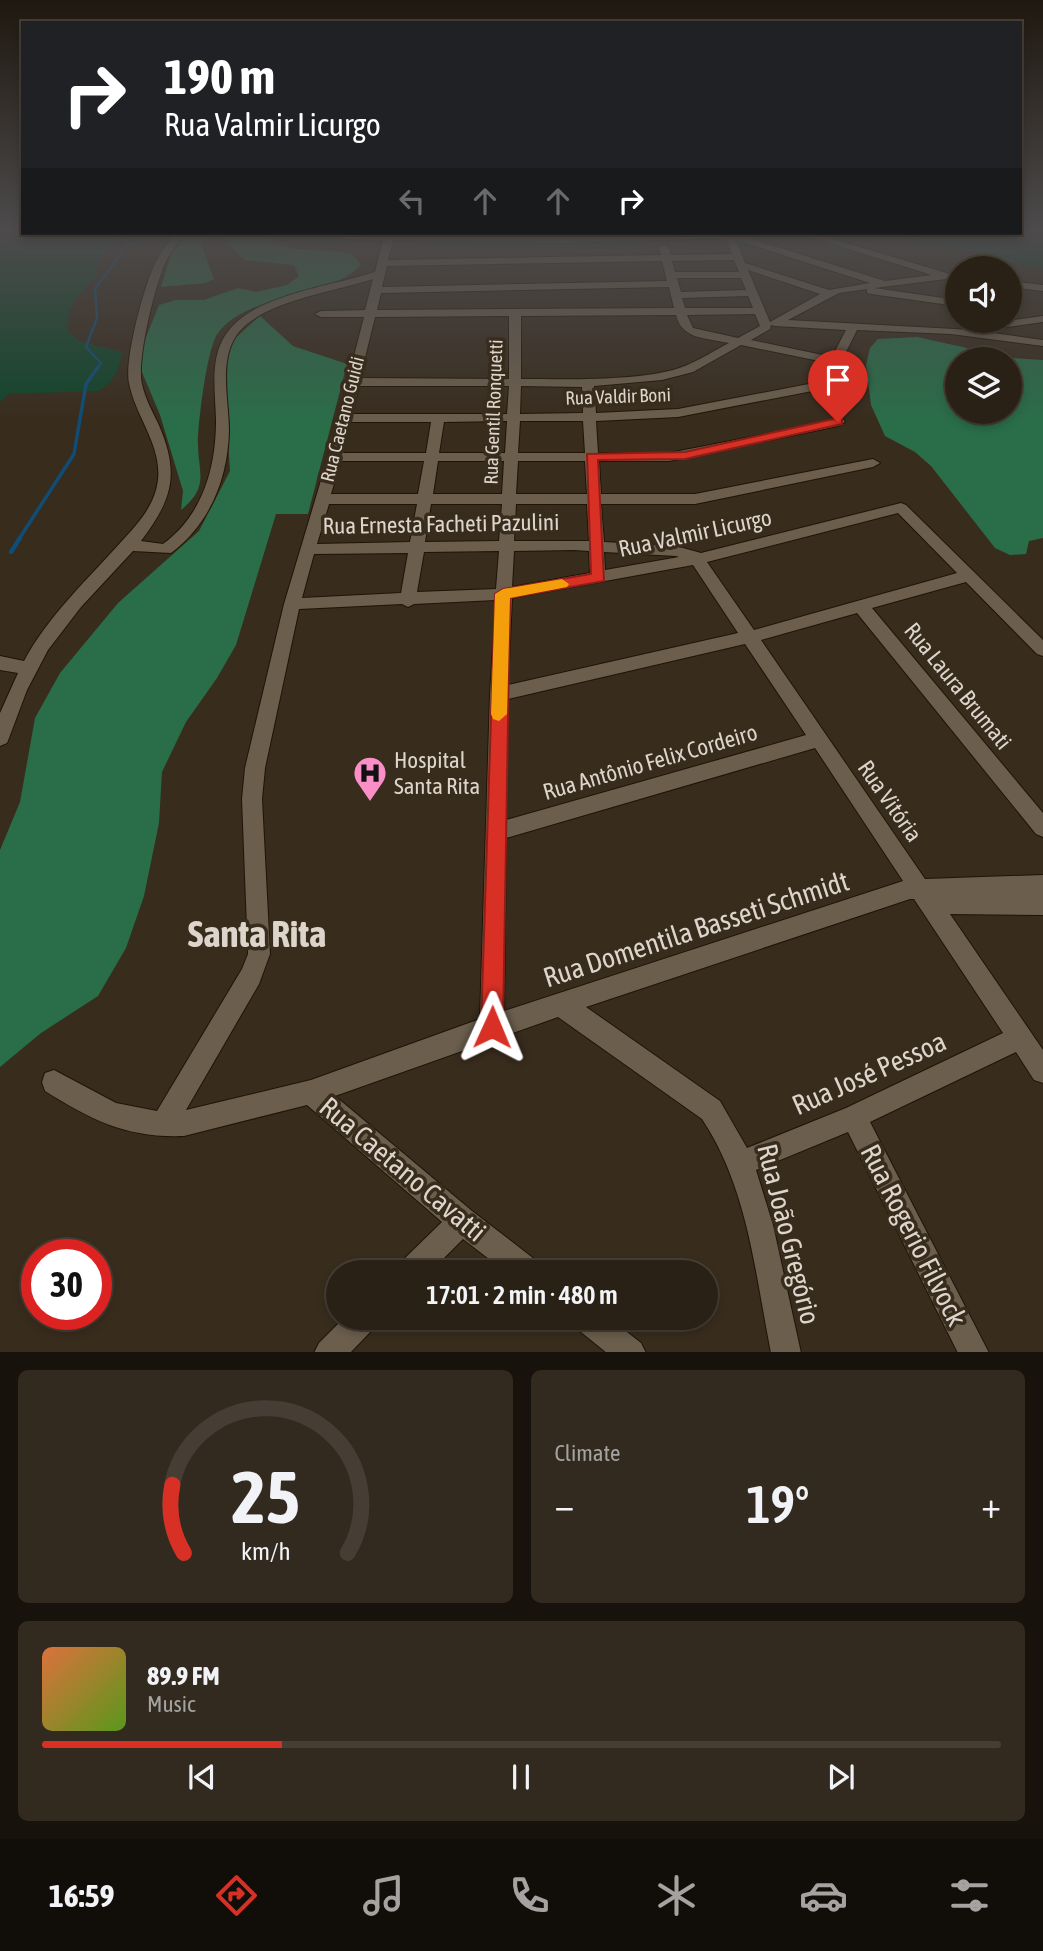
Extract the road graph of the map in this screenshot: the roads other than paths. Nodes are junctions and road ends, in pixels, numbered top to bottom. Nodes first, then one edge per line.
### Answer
1 (152, 294) edge
2 (310, 294) edge
3 (374, 294) edge
4 (612, 294) edge
5 (676, 294) edge
6 (754, 294) edge
7 (826, 294) edge
8 (892, 294) edge
9 (945, 301) edge
10 (760, 311) junction
11 (680, 312) junction
12 (1022, 313) edge
13 (321, 314) dead end
14 (368, 314) junction
15 (515, 314) junction
16 (614, 314) junction
17 (1043, 317) edge
18 (1022, 320) edge
19 (771, 325) junction
20 (853, 327) junction
21 (945, 331) edge
22 (966, 333) edge
23 (742, 341) junction
24 (1043, 343) edge
25 (836, 361) junction
26 (353, 382) junction
27 (588, 383) junction
28 (516, 384) junction
29 (590, 417) junction
30 (344, 418) junction
31 (438, 418) junction
32 (513, 418) junction
33 (838, 422) dead end
34 (432, 456) junction
35 (512, 456) junction
36 (335, 457) junction
37 (592, 457) junction
38 (873, 463) dead end
39 (322, 499) junction
40 (425, 499) junction
41 (510, 500) junction
42 (594, 500) junction
43 (127, 545) junction
44 (507, 545) junction
45 (596, 546) junction
46 (418, 547) junction
47 (308, 548) junction
48 (697, 559) junction
49 (971, 575) junction
50 (598, 578) junction
51 (503, 594) junction
52 (408, 601) junction
53 (292, 604) junction
54 (862, 607) junction
55 (749, 637) junction
56 (1043, 650) edge
57 (0, 663) edge
58 (26, 668) junction
59 (499, 694) junction
60 (0, 738) edge
61 (817, 740) junction
62 (1043, 828) edge
63 (496, 832) junction
64 (1043, 885) edge
65 (926, 896) junction
66 (1043, 905) edge
67 (562, 1005) junction
68 (492, 1027) junction
69 (1020, 1037) junction
70 (1042, 1068) edge
71 (54, 1082) dead end
72 (311, 1091) junction
73 (854, 1117) junction
74 (163, 1125) junction
75 (742, 1163) junction
76 (463, 1222) junction
77 (423, 1260) edge
78 (512, 1260) edge
79 (352, 1330) edge
80 (601, 1330) edge
81 (329, 1352) edge
82 (630, 1352) edge
83 (786, 1352) edge
84 (973, 1352) edge

1 - 43 street
2 - 43 street
3 - 14 street, Rua Caetano Guidi
4 - 16 street
5 - 11 street
6 - 10 street
7 - 19 street
8 - 9 street
10 - 11 street
10 - 19 street
11 - 16 street
11 - 23 street
12 - 17 street
13 - 14 street
14 - 15 street
14 - 26 street, Rua Caetano Guidi
15 - 16 street
15 - 28 street, Rua Gentil Ronquetti
17 - 18 street
19 - 20 street
19 - 23 street
20 - 21 street
20 - 25 street, Rua Valdir Boni
22 - 24 street
23 - 25 street
23 - 27 street
25 - 29 street, Rua Valdir Boni
26 - 28 street
26 - 30 street, Rua Caetano Guidi
27 - 28 street
27 - 29 street
28 - 32 street, Rua Gentil Ronquetti
29 - 32 street, Rua Valdir Boni
29 - 37 street
30 - 31 street, Rua Valdir Boni
30 - 36 street, Rua Caetano Guidi
31 - 32 street, Rua Valdir Boni
31 - 34 street
32 - 35 street, Rua Gentil Ronquetti
33 - 37 street
34 - 35 street
34 - 36 street
34 - 40 street
35 - 37 street
35 - 41 street, Rua Gentil Ronquetti
36 - 39 street, Rua Caetano Guidi
37 - 42 street
38 - 42 street
39 - 40 street
39 - 47 street, Rua Caetano Guidi
40 - 41 street
40 - 46 street
41 - 42 street
41 - 44 street, Rua Gentil Ronquetti
42 - 45 street
43 - 58 street
44 - 45 street, Rua Ernesta Facheti Pazulini
44 - 46 street, Rua Ernesta Facheti Pazulini
44 - 51 street, Rua Gentil Ronquetti
45 - 48 street, Rua Ernesta Facheti Pazulini
45 - 50 street
46 - 47 street, Rua Ernesta Facheti Pazulini
46 - 52 street
47 - 53 street, Rua Caetano Guidi
48 - 49 street, Rua Valmir Licurgo
48 - 50 street, Rua Valmir Licurgo
48 - 55 street, Rua Vitória
49 - 54 street
49 - 56 street
50 - 51 street, Rua Valmir Licurgo
51 - 52 street, Rua Valmir Licurgo
51 - 59 street, Rua Gentil Ronquetti
52 - 53 street, Rua Valmir Licurgo
53 - 74 street, Rua Caetano Guidi
54 - 55 street
54 - 62 street, Rua Laura Brumati
55 - 59 street
55 - 61 street, Rua Vitória
57 - 58 street
58 - 60 street
59 - 63 street, Rua Gentil Ronquetti
61 - 63 street, Rua Antônio Felix Cordeiro
61 - 65 street, Rua Vitória
63 - 68 street, Rua Gentil Ronquetti
64 - 65 street
65 - 66 street
65 - 67 street, Rua Domentila Basseti Schmidt
65 - 69 street, Rua Vitória
67 - 68 street, Rua Domentila Basseti Schmidt
67 - 75 street, Rua João Gregório
68 - 72 street, Rua Domentila Basseti Schmidt
69 - 70 street, Rua Vitória
69 - 73 street, Rua José Pessoa
71 - 74 street, Rua Domentila Basseti Schmidt
72 - 74 street, Rua Domentila Basseti Schmidt
72 - 76 street, Rua Caetano Cavatti
73 - 75 street, Rua José Pessoa
73 - 84 street, Rua Rogerio Filvock
75 - 83 street, Rua João Gregório
76 - 77 street
76 - 78 street, Rua Caetano Cavatti
79 - 81 street
80 - 82 street

